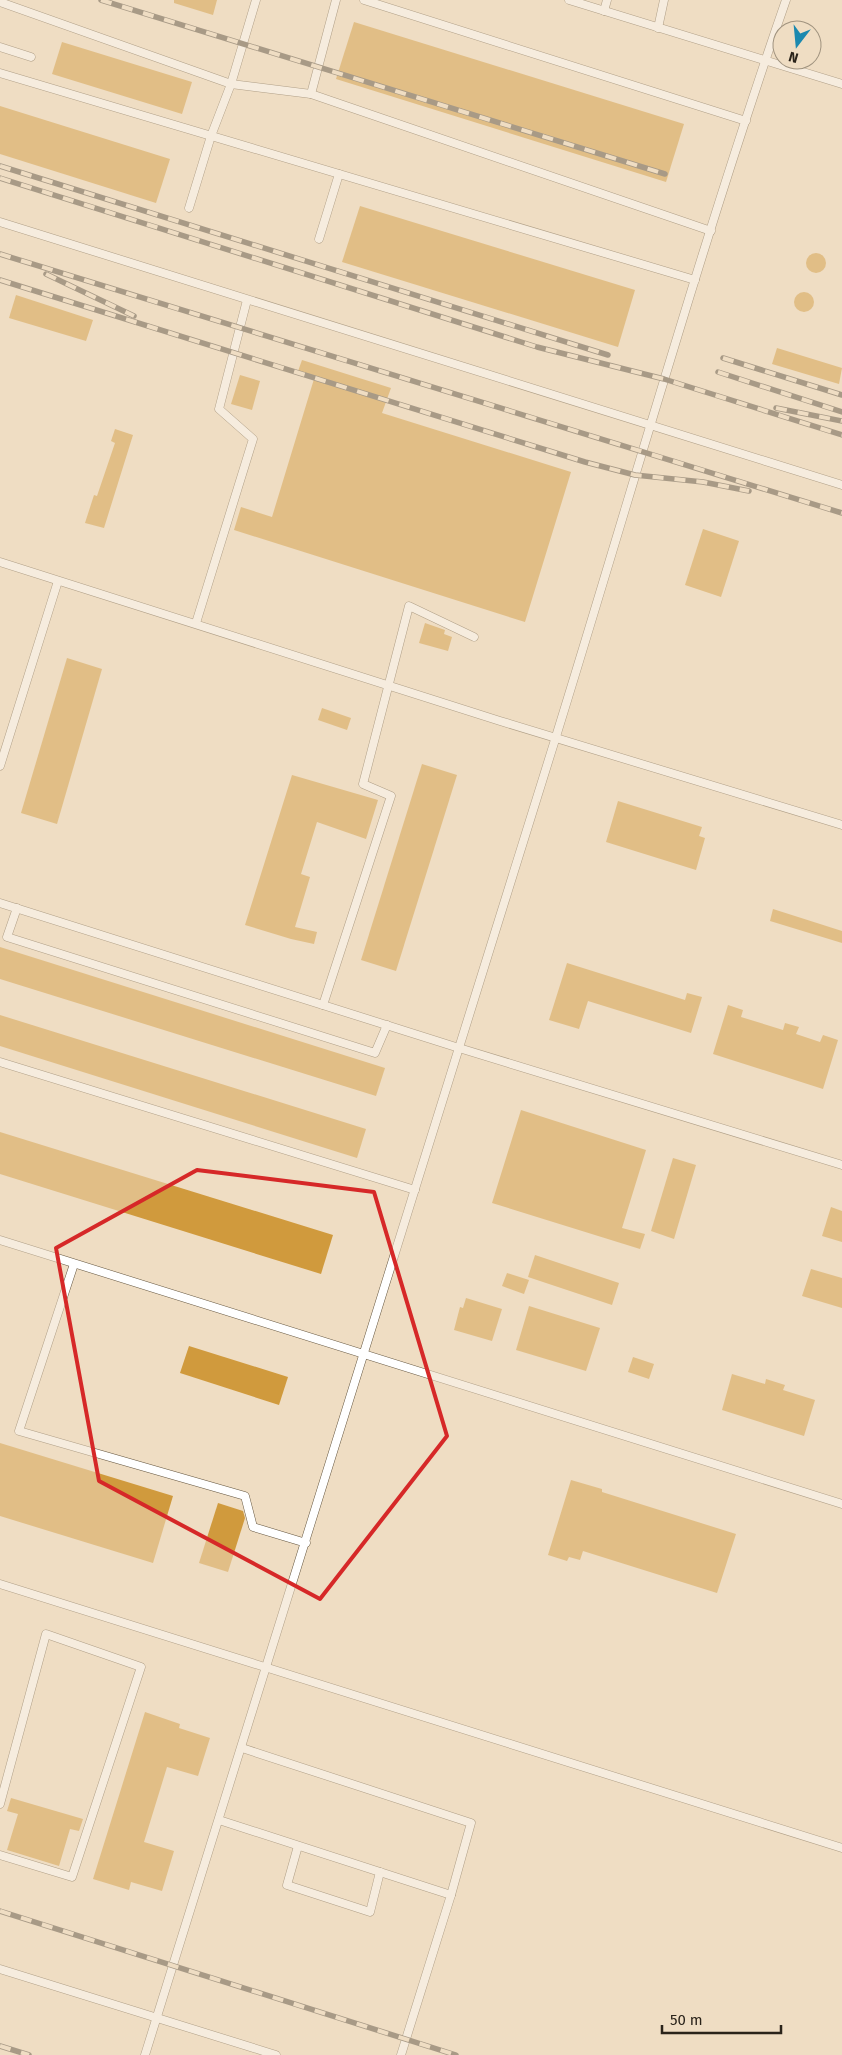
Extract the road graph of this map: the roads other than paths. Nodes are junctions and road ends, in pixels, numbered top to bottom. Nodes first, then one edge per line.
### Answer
1 (256, 0) edge
2 (336, 0) edge
3 (364, 0) edge
4 (569, 0) edge
5 (607, 0) edge
6 (664, 0) edge
7 (786, 0) edge
8 (0, 2) edge
9 (604, 11) junction
10 (658, 28) junction
11 (0, 47) edge
12 (31, 57) dead end
13 (765, 61) junction
14 (0, 73) edge
15 (231, 84) junction
16 (842, 84) edge
17 (310, 94) junction
18 (746, 121) junction
19 (211, 136) junction
20 (339, 174) junction
21 (188, 208) dead end
22 (0, 222) edge
23 (711, 231) junction
24 (319, 239) dead end
25 (695, 280) junction
26 (247, 300) junction
27 (649, 425) junction
28 (842, 485) edge
29 (0, 562) edge
30 (58, 580) junction
31 (196, 623) junction
32 (474, 637) dead end
33 (389, 685) junction
34 (556, 737) junction
35 (0, 766) edge
36 (842, 825) edge
37 (0, 903) edge
38 (17, 908) junction
39 (323, 1005) junction
40 (387, 1025) junction
41 (459, 1048) junction
42 (0, 1062) edge
43 (842, 1165) edge
44 (415, 1190) junction
45 (0, 1240) edge
46 (74, 1264) junction
47 (364, 1355) junction
48 (842, 1504) edge
49 (306, 1543) junction
50 (0, 1584) edge
51 (268, 1667) junction
52 (242, 1748) junction
53 (0, 1804) edge
54 (220, 1820) junction
55 (298, 1846) junction
56 (842, 1848) edge
57 (0, 1855) edge
58 (380, 1872) junction
59 (451, 1895) junction
60 (0, 1969) edge
61 (157, 2018) junction
62 (145, 2055) edge
63 (276, 2055) edge
64 (401, 2055) edge

1 - 15 lane
2 - 17 lane
3 - 18 lane
4 - 9 lane
5 - 9 lane
6 - 10 lane
7 - 13 lane
8 - 15 lane
9 - 10 lane
10 - 13 lane
11 - 12 lane
13 - 16 lane
13 - 18 lane
14 - 19 lane
15 - 17 lane
15 - 19 lane
17 - 23 lane
18 - 23 lane
19 - 20 lane
19 - 21 lane
20 - 24 lane
20 - 25 lane
22 - 26 lane
23 - 25 lane
25 - 27 lane
26 - 27 lane
26 - 31 lane
27 - 28 lane
27 - 34 lane
29 - 30 lane
30 - 31 lane
30 - 35 lane
31 - 33 lane
32 - 33 lane
33 - 34 lane
33 - 39 lane
34 - 36 lane
34 - 41 lane
37 - 38 lane
38 - 39 lane
38 - 40 lane
39 - 40 lane
40 - 41 lane
41 - 43 lane
41 - 44 lane
42 - 44 lane
44 - 47 lane
45 - 46 lane
46 - 47 lane
46 - 49 lane
47 - 48 lane
47 - 49 lane
49 - 51 lane
50 - 51 lane
51 - 52 lane
51 - 56 lane
52 - 54 lane
52 - 59 lane
53 - 57 lane
54 - 55 lane
54 - 61 lane
55 - 58 lane
55 - 58 lane
58 - 59 lane
59 - 64 lane
60 - 61 lane
61 - 62 lane
61 - 63 lane

